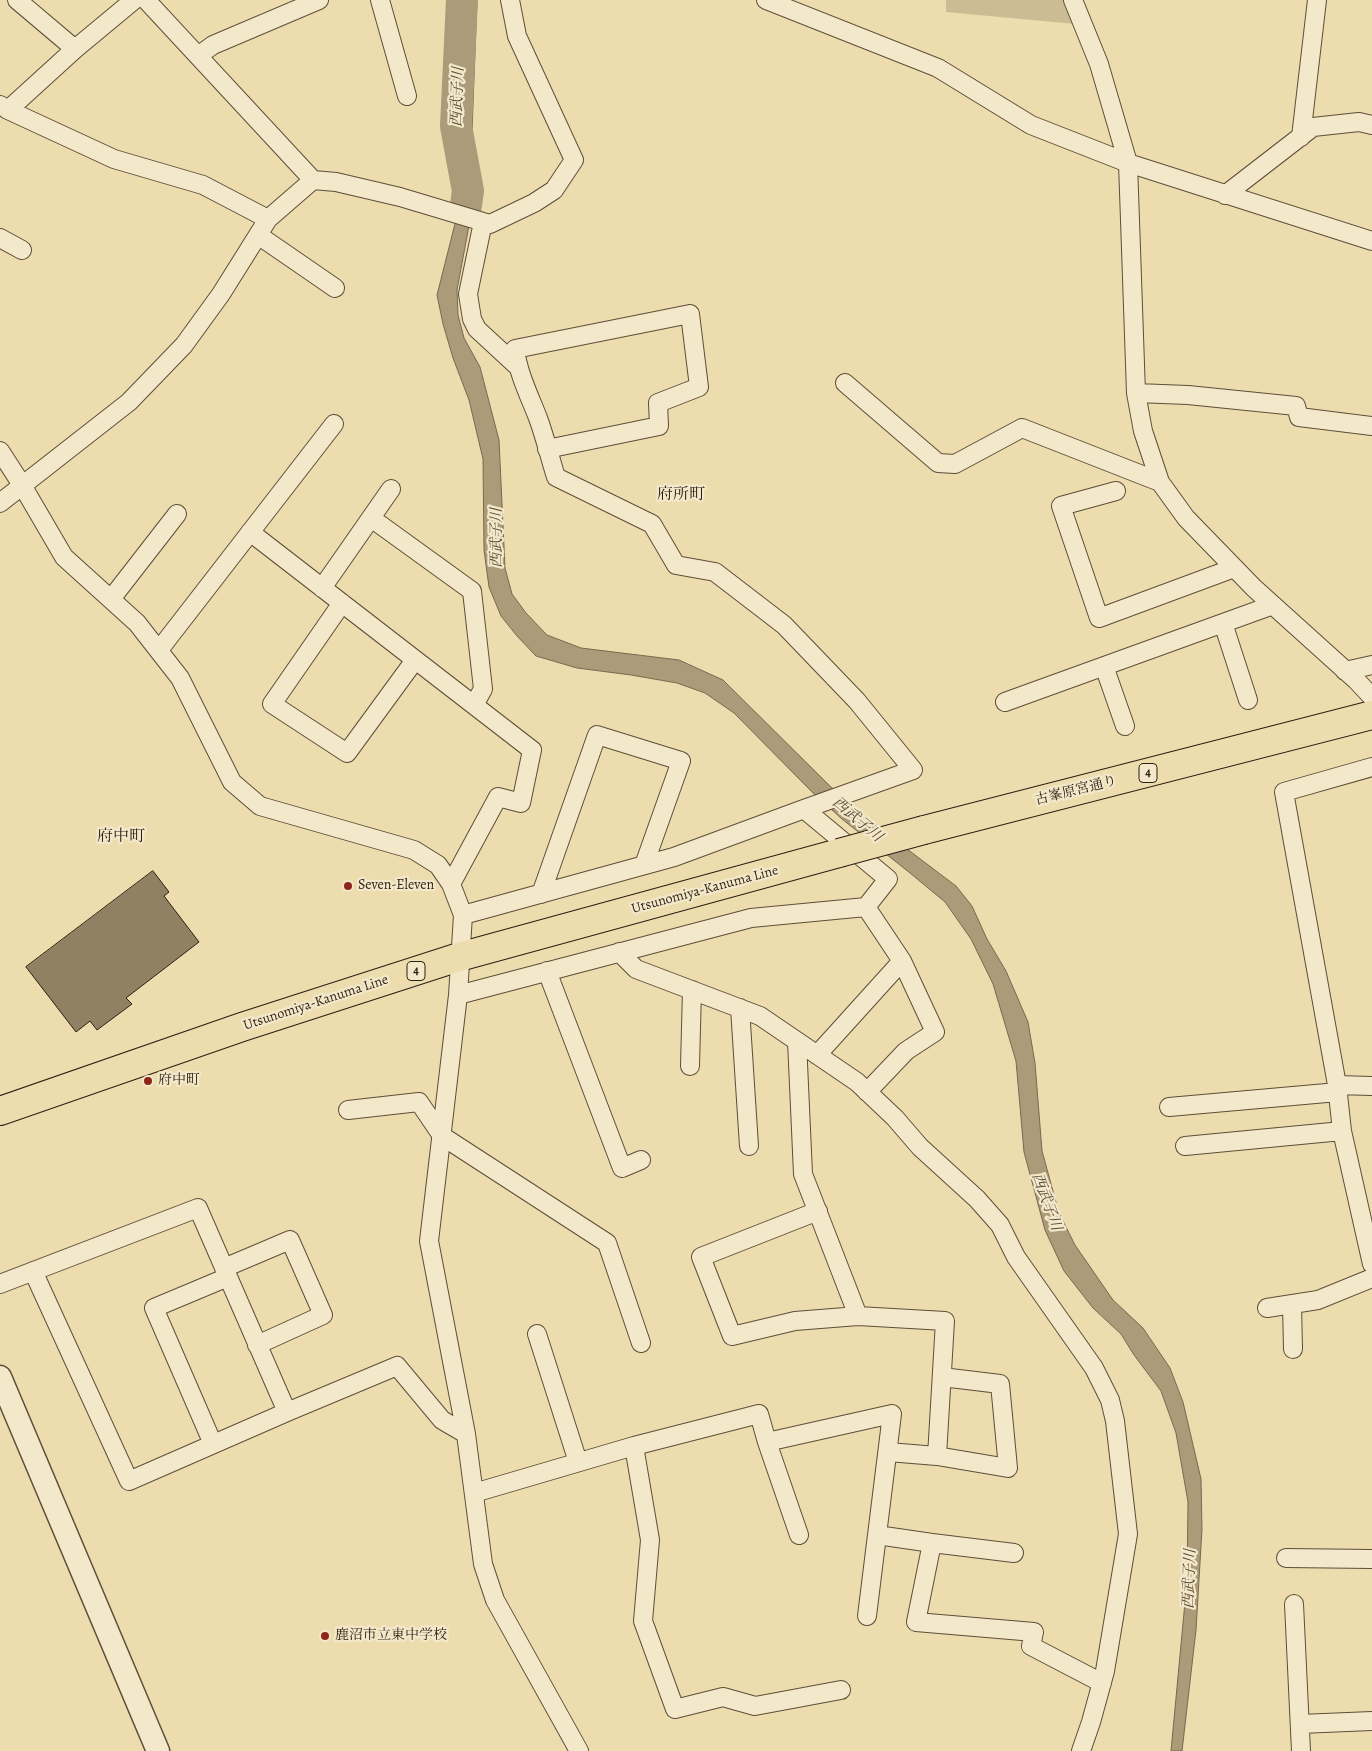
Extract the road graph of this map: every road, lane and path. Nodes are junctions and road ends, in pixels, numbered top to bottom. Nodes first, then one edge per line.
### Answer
1 (17, 0) edge
2 (134, 0) edge
3 (146, 0) edge
4 (319, 0) edge
5 (380, 0) edge
6 (510, 0) edge
7 (766, 0) edge
8 (1073, 0) edge
9 (1317, 0) edge
10 (75, 49) junction
11 (198, 56) junction
12 (407, 96) dead end
13 (4, 108) edge
14 (1372, 125) edge
15 (1300, 137) junction
16 (1128, 163) junction
17 (313, 180) junction
18 (1225, 195) junction
19 (268, 219) junction
20 (483, 222) junction
21 (258, 235) junction
22 (0, 238) edge
23 (1372, 241) edge
24 (22, 250) dead end
25 (335, 288) dead end
26 (517, 366) junction
27 (845, 383) dead end
28 (1136, 393) junction
29 (334, 424) dead end
30 (1372, 426) edge
31 (547, 448) junction
32 (0, 451) edge
33 (1160, 482) junction
34 (22, 485) junction
35 (391, 489) dead end
36 (1116, 491) dead end
37 (0, 503) edge
38 (177, 514) dead end
39 (371, 518) junction
40 (250, 532) junction
41 (1234, 568) junction
42 (322, 588) junction
43 (110, 599) junction
44 (342, 603) junction
45 (1273, 605) junction
46 (1222, 624) junction
47 (159, 650) junction
48 (415, 660) junction
49 (1372, 665) edge
50 (1104, 666) junction
51 (1351, 676) junction
52 (1372, 697) edge
53 (1248, 700) dead end
54 (1005, 702) dead end
55 (474, 705) junction
56 (1372, 715) edge
57 (1125, 726) dead end
58 (1372, 767) edge
59 (804, 809) junction
60 (839, 853) joint
61 (644, 866) junction
62 (451, 884) junction
63 (541, 894) junction
64 (866, 907) junction
65 (463, 915) junction
66 (619, 952) junction
67 (459, 957) junction
68 (902, 961) junction
69 (548, 971) junction
70 (692, 990) junction
71 (458, 995) junction
72 (740, 1008) junction
73 (797, 1041) junction
74 (817, 1055) junction
75 (690, 1066) dead end
76 (1372, 1086) edge
77 (1338, 1088) junction
78 (867, 1092) junction
79 (1169, 1107) dead end
80 (348, 1110) dead end
81 (0, 1111) edge
82 (1342, 1130) junction
83 (442, 1136) junction
84 (749, 1146) dead end
85 (1185, 1146) dead end
86 (641, 1160) dead end
87 (818, 1211) junction
88 (1372, 1264) edge
89 (33, 1271) junction
90 (226, 1272) junction
91 (1372, 1278) edge
92 (0, 1284) edge
93 (1292, 1304) junction
94 (1267, 1308) dead end
95 (858, 1316) junction
96 (536, 1334) dead end
97 (641, 1343) dead end
98 (257, 1345) junction
99 (1293, 1349) dead end
100 (0, 1377) edge
101 (942, 1377) junction
102 (287, 1412) junction
103 (466, 1434) junction
104 (766, 1442) junction
105 (213, 1444) junction
106 (634, 1446) junction
107 (888, 1452) junction
108 (938, 1456) junction
109 (578, 1462) junction
110 (474, 1492) junction
111 (799, 1535) dead end
112 (877, 1535) junction
113 (932, 1543) junction
114 (1014, 1553) dead end
115 (1286, 1558) dead end
116 (1372, 1559) edge
117 (1294, 1604) dead end
118 (867, 1616) dead end
119 (1102, 1683) junction
120 (841, 1690) dead end
121 (1372, 1721) edge
122 (1300, 1724) junction
123 (158, 1751) edge
124 (579, 1751) edge
125 (1081, 1751) edge
126 (1301, 1751) edge

1 - 10 street
2 - 10 street
3 - 11 street
4 - 11 street
5 - 12 street
6 - 20 street
7 - 16 street
8 - 16 street
9 - 15 street
10 - 13 street
11 - 17 street
13 - 19 street
14 - 15 street
15 - 18 street
16 - 18 street
16 - 28 street
17 - 19 street
17 - 20 street
18 - 23 street
19 - 21 street
20 - 26 street
21 - 25 street
21 - 34 street
22 - 24 street
26 - 31 street
26 - 31 street
27 - 33 street
28 - 30 street
28 - 33 street
29 - 40 street
31 - 59 street
32 - 34 street
33 - 41 street
34 - 37 street
34 - 43 street
35 - 39 street
36 - 41 street
38 - 43 street
39 - 42 street
39 - 55 street
40 - 42 street
40 - 47 street
41 - 45 street
42 - 44 street
43 - 47 street
44 - 48 street
44 - 48 street
45 - 46 street
45 - 51 street
46 - 50 street
46 - 53 street
47 - 62 street
48 - 55 street
49 - 51 street
50 - 54 street
50 - 57 street
51 - 52 street
55 - 62 street
56 - 60 main road, 古峯原宮通り / 4, bridge
58 - 77 street
59 - 61 street
59 - 64 street
60 - 67 main road, Utsunomiya-Kanuma Line / 4
61 - 63 street
61 - 63 street
62 - 65 street
63 - 65 street
64 - 66 street
64 - 68 street
65 - 67 street
66 - 69 street
66 - 70 street
67 - 71 street
67 - 81 main road, Utsunomiya-Kanuma Line / 4
68 - 74 street
68 - 78 street
69 - 71 street
69 - 86 street
70 - 72 street
70 - 75 street
71 - 83 street
72 - 73 street
72 - 84 street
73 - 74 street
73 - 87 street
74 - 78 street
76 - 77 street
77 - 79 street
77 - 82 street
78 - 119 street
80 - 83 street
82 - 85 street
82 - 88 street
83 - 97 street
83 - 103 street
87 - 95 street
87 - 95 street
89 - 90 street
89 - 92 street
89 - 105 street
90 - 98 street
90 - 98 street
90 - 105 street
91 - 93 street
93 - 94 street
93 - 99 street
95 - 101 street
96 - 109 street
98 - 102 street
100 - 123 street
101 - 108 street
101 - 108 street
102 - 103 street
102 - 105 street
103 - 110 street
104 - 106 street
104 - 107 street
104 - 111 street
106 - 109 street
106 - 120 street
107 - 108 street
107 - 112 street
109 - 110 street
110 - 124 street
112 - 113 street
112 - 118 street
113 - 114 street
113 - 119 street
115 - 116 street
117 - 122 street
119 - 125 street
121 - 122 street
122 - 126 street

